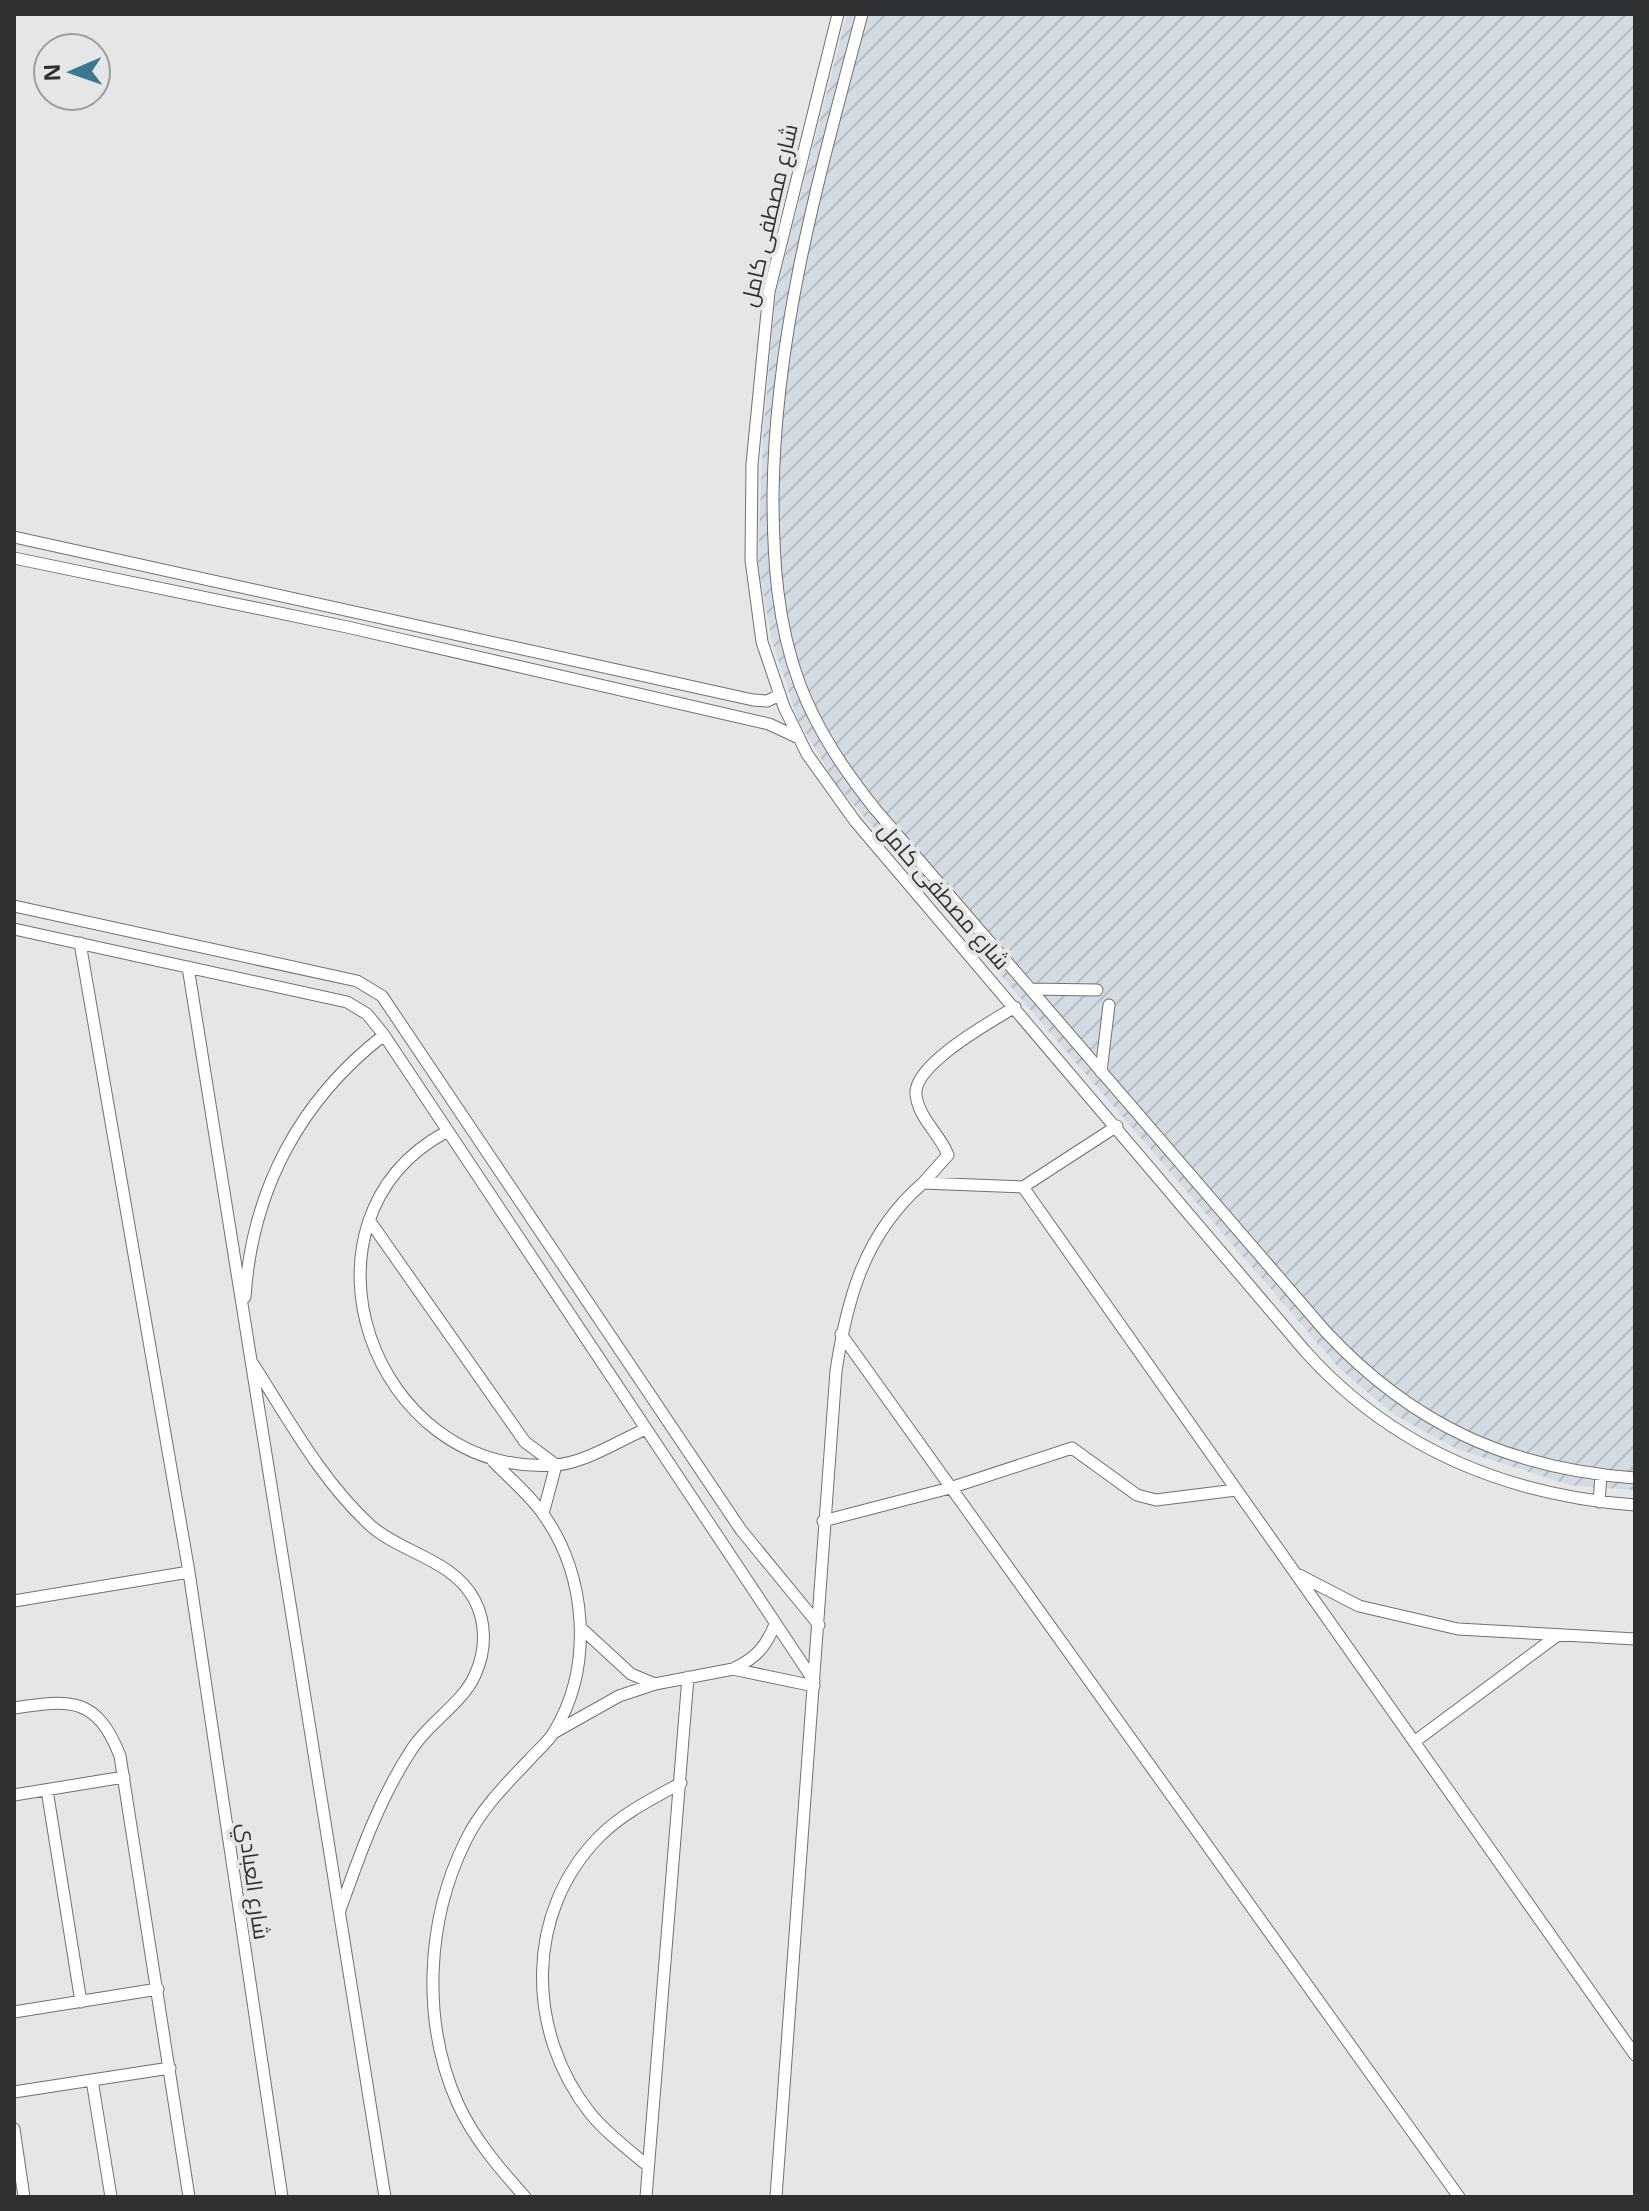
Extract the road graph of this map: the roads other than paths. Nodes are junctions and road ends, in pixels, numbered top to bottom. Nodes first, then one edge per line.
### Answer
1 (838, 14) edge
2 (862, 14) edge
3 (753, 451) junction
4 (775, 453) junction
5 (14, 537) edge
6 (14, 558) edge
7 (780, 695) junction
8 (799, 738) junction
9 (14, 906) edge
10 (14, 929) edge
11 (80, 943) junction
12 (188, 967) junction
13 (1030, 989) junction
14 (1097, 990) dead end
15 (1109, 1005) dead end
16 (1015, 1007) junction
17 (1059, 1023) junction
18 (384, 1035) junction
19 (1071, 1037) junction
20 (1041, 1038) junction
21 (1054, 1052) junction
22 (1101, 1072) junction
23 (1117, 1126) junction
24 (446, 1132) junction
25 (923, 1183) junction
26 (1023, 1187) junction
27 (369, 1220) junction
28 (244, 1316) junction
29 (841, 1334) junction
30 (250, 1360) junction
31 (646, 1429) junction
32 (493, 1461) junction
33 (556, 1465) junction
34 (1601, 1475) junction
35 (1635, 1478) edge
36 (950, 1488) junction
37 (1236, 1490) junction
38 (1599, 1502) junction
39 (1635, 1505) edge
40 (543, 1514) junction
41 (823, 1521) junction
42 (189, 1572) junction
43 (1295, 1573) junction
44 (14, 1601) edge
45 (775, 1624) junction
46 (819, 1625) junction
47 (581, 1628) junction
48 (1558, 1635) junction
49 (1635, 1639) edge
50 (733, 1669) junction
51 (688, 1677) junction
52 (814, 1683) junction
53 (655, 1684) junction
54 (14, 1708) edge
55 (554, 1733) junction
56 (1414, 1742) junction
57 (124, 1777) junction
58 (681, 1783) junction
59 (47, 1790) junction
60 (14, 1795) edge
61 (339, 1914) junction
62 (158, 1989) junction
63 (81, 2002) junction
64 (14, 2012) edge
65 (1635, 2055) edge
66 (170, 2068) junction
67 (92, 2080) junction
68 (14, 2092) edge
69 (14, 2129) edge
70 (648, 2166) junction
71 (24, 2197) edge
72 (111, 2197) edge
73 (189, 2197) edge
74 (282, 2197) edge
75 (385, 2197) edge
76 (525, 2197) edge
77 (646, 2197) edge
78 (776, 2197) edge
79 (1459, 2197) edge

1 - 3 street, شارع مصطفى كامل
2 - 4 street, شارع مصطفى كامل
3 - 4 street
3 - 7 street, شارع مصطفى كامل
4 - 13 street, شارع مصطفى كامل
5 - 7 street
6 - 8 street
7 - 8 street, شارع مصطفى كامل
8 - 16 street, شارع مصطفى كامل
9 - 46 street
10 - 11 street
11 - 12 street
11 - 42 street, شارع العبادي
12 - 18 street
12 - 28 street
13 - 14 street
13 - 17 street, شارع مصطفى كامل
15 - 22 street
16 - 20 street, شارع مصطفى كامل
16 - 25 street
17 - 19 street, شارع مصطفى كامل
17 - 20 street
18 - 24 street
18 - 28 street
19 - 21 street
19 - 22 street, شارع مصطفى كامل
20 - 21 street, شارع مصطفى كامل
21 - 23 street, شارع مصطفى كامل
22 - 34 street, شارع مصطفى كامل
23 - 26 street
23 - 38 street, شارع مصطفى كامل
24 - 27 street
24 - 31 street
25 - 26 street
25 - 29 street
26 - 37 street
27 - 32 street
27 - 33 street
28 - 30 street
29 - 36 street
29 - 41 street
30 - 61 street
30 - 61 street
31 - 33 street
31 - 45 street
32 - 33 street
32 - 40 street
33 - 40 street
34 - 35 street, شارع مصطفى كامل
34 - 38 street
36 - 37 street
36 - 41 street
36 - 79 street
37 - 43 street
38 - 39 street, شارع مصطفى كامل
40 - 47 street
41 - 46 street
42 - 44 street
42 - 74 street, شارع العبادي
43 - 48 street
43 - 56 street
45 - 50 street
45 - 52 street
46 - 52 street
47 - 53 street
47 - 55 street
48 - 49 street
48 - 56 street
50 - 51 street
50 - 52 street
51 - 53 street
51 - 58 street
52 - 78 street
53 - 55 street
54 - 57 street
55 - 76 street
56 - 65 street
57 - 59 street
57 - 62 street
58 - 70 street
58 - 70 street
59 - 60 street
59 - 63 street
61 - 75 street
62 - 63 street
62 - 66 street
63 - 64 street
66 - 67 street
66 - 73 street
67 - 68 street
67 - 72 street
69 - 71 street
70 - 77 street

